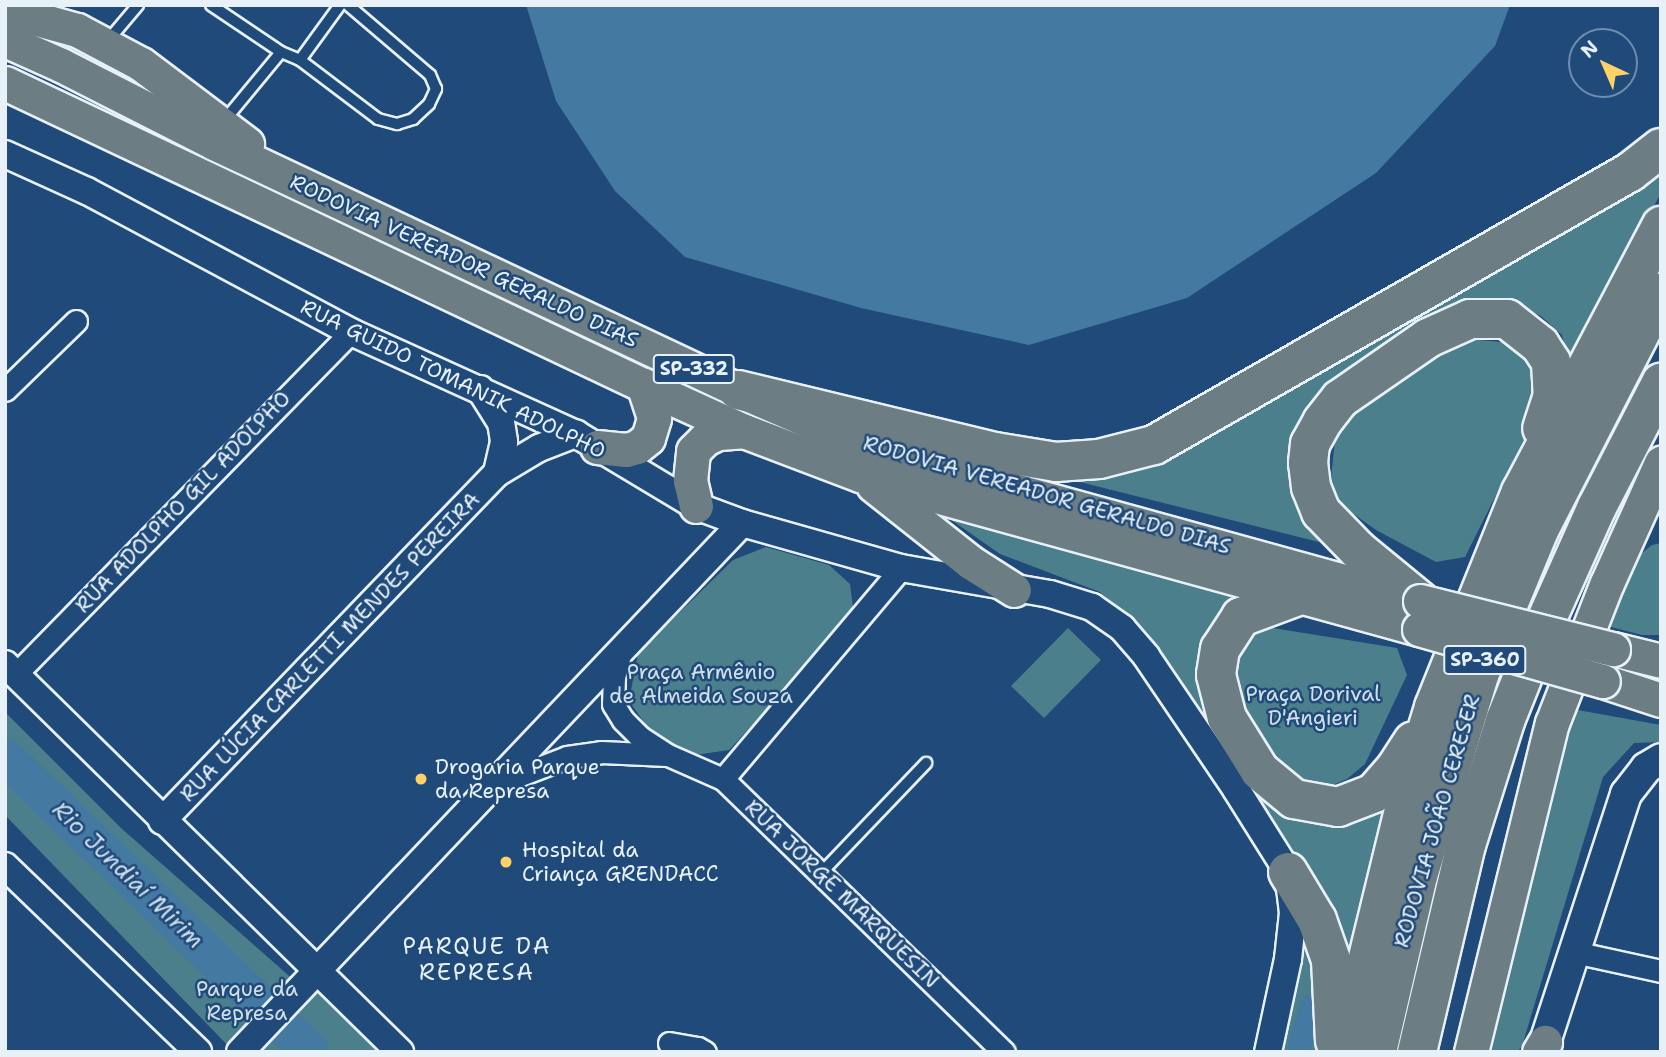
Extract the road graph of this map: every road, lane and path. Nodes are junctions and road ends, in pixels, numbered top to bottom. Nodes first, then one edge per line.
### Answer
1 (138, 5) edge
2 (211, 5) edge
3 (341, 5) edge
4 (348, 5) edge
5 (5, 10) edge
6 (5, 40) edge
7 (104, 45) junction
8 (281, 52) junction
9 (300, 60) junction
10 (5, 83) edge
11 (222, 123) junction
12 (1661, 148) edge
13 (5, 154) edge
14 (289, 179) junction
15 (1661, 226) edge
16 (1661, 293) edge
17 (76, 321) dead end
18 (351, 332) junction
19 (1661, 383) edge
20 (643, 385) junction
21 (7, 386) edge
22 (478, 388) junction
23 (738, 390) junction
24 (744, 430) junction
25 (586, 441) junction
26 (1661, 463) edge
27 (497, 473) junction
28 (860, 475) junction
29 (1521, 492) junction
30 (696, 506) junction
31 (742, 523) junction
32 (1661, 525) edge
33 (901, 568) junction
34 (1607, 583) junction
35 (1014, 590) junction
36 (1298, 596) junction
37 (1419, 615) junction
38 (623, 646) junction
39 (1656, 658) edge
40 (11, 669) edge
41 (1661, 700) edge
42 (1434, 707) junction
43 (668, 755) junction
44 (1661, 759) edge
45 (926, 763) dead end
46 (723, 779) junction
47 (494, 785) junction
48 (162, 821) junction
49 (5, 866) edge
50 (822, 872) junction
51 (1288, 872) junction
52 (1574, 952) junction
53 (1661, 971) edge
54 (317, 972) junction
55 (669, 1043) dead end
56 (1542, 1048) edge
57 (198, 1052) edge
58 (240, 1052) edge
59 (400, 1052) edge
60 (705, 1052) edge
61 (1004, 1052) edge
62 (1268, 1052) edge
63 (1335, 1052) edge
64 (1345, 1052) edge
65 (1377, 1052) edge
66 (1417, 1052) edge
67 (1472, 1052) edge

1 - 7 lane
2 - 8 lane
3 - 9 lane
4 - 9 lane
5 - 7 main road
6 - 14 main road, RODOVIA VEREADOR GERALDO DIAS / SP-332
7 - 11 main road
8 - 9 lane
8 - 11 lane
10 - 20 main road, RODOVIA VEREADOR GERALDO DIAS / SP-332
11 - 14 main road
12 - 23 highway
13 - 18 street, RUA GUIDO TOMANIK ADOLPHO
14 - 23 main road, RODOVIA VEREADOR GERALDO DIAS / SP-332
15 - 29 highway
16 - 65 highway, RODOVIA JOÃO CERESER / SP-360
17 - 21 street
18 - 22 street, RUA GUIDO TOMANIK ADOLPHO
18 - 40 street, RUA ADOLPHO GIL ADOLPHO
19 - 66 highway, RODOVIA JOÃO CERESER / SP-360
20 - 24 main road, RODOVIA VEREADOR GERALDO DIAS / SP-332
20 - 25 main road
22 - 25 street, RUA GUIDO TOMANIK ADOLPHO
22 - 27 street, RUA LÚCIA CARLETTI MENDES PEREIRA
23 - 37 main road, RODOVIA VEREADOR GERALDO DIAS / SP-332
24 - 28 main road, RODOVIA VEREADOR GERALDO DIAS / SP-332
24 - 30 main road
25 - 27 street, RUA LÚCIA CARLETTI MENDES PEREIRA
25 - 30 street, RUA GUIDO TOMANIK ADOLPHO
26 - 34 main road
27 - 48 street, RUA LÚCIA CARLETTI MENDES PEREIRA
28 - 35 main road
28 - 36 main road, RODOVIA VEREADOR GERALDO DIAS / SP-332
29 - 37 highway
29 - 42 highway
30 - 31 street, RUA GUIDO TOMANIK ADOLPHO
31 - 33 street, RUA GUIDO TOMANIK ADOLPHO
31 - 38 street
32 - 34 main road
33 - 35 street, RUA GUIDO TOMANIK ADOLPHO
33 - 46 street
34 - 67 main road
35 - 51 street, RUA GUIDO TOMANIK ADOLPHO
36 - 37 main road, RODOVIA VEREADOR GERALDO DIAS / SP-332
36 - 42 highway
37 - 39 main road, RODOVIA VEREADOR GERALDO DIAS / SP-332, bridge
37 - 41 main road, RODOVIA VEREADOR GERALDO DIAS / SP-332, bridge
38 - 43 street, RUA JORGE MARQUESIN
38 - 47 street
40 - 48 street
42 - 64 highway
43 - 46 street, RUA JORGE MARQUESIN
43 - 47 street, RUA JORGE MARQUESIN
44 - 52 main road
45 - 50 lane
46 - 50 street, RUA JORGE MARQUESIN
47 - 54 street
48 - 54 street
49 - 57 street
50 - 61 street, RUA JORGE MARQUESIN
51 - 62 street
51 - 63 highway
52 - 53 street
52 - 56 main road
54 - 58 street
54 - 59 street
55 - 60 street

